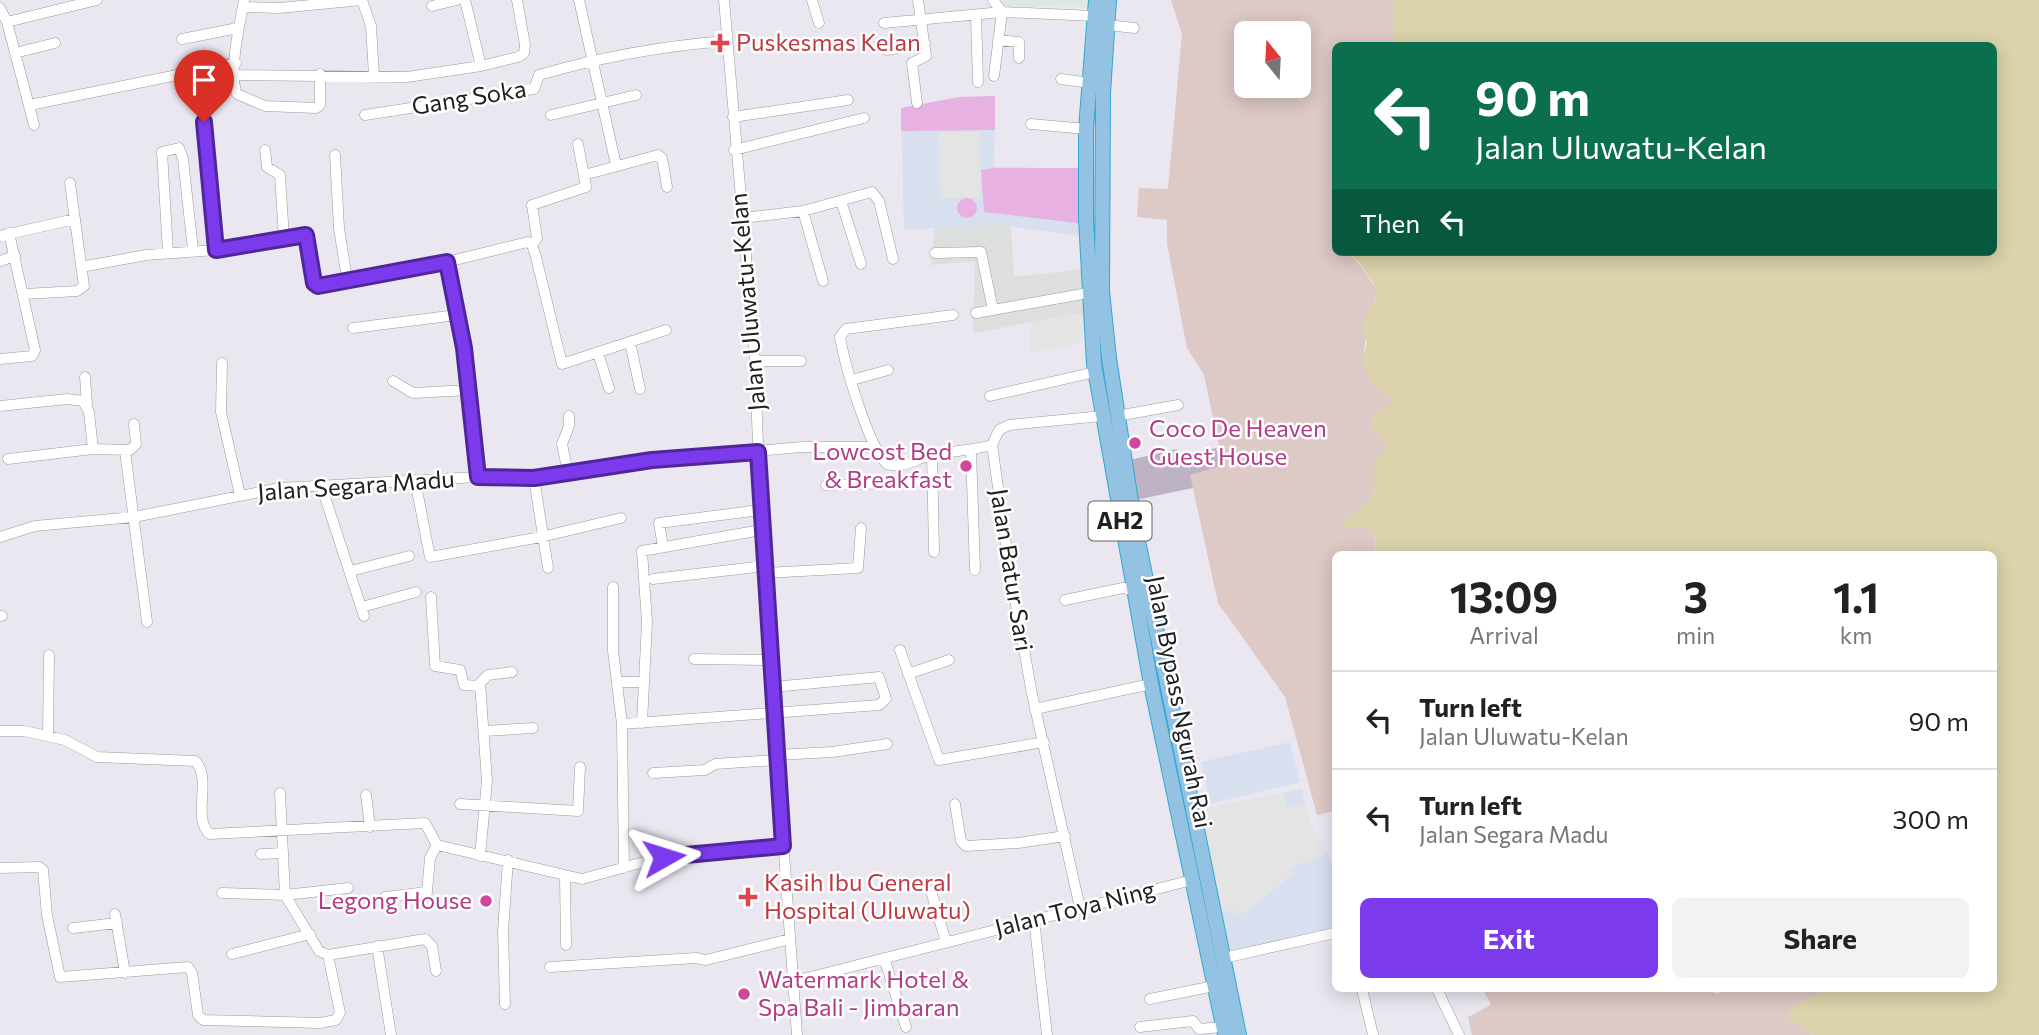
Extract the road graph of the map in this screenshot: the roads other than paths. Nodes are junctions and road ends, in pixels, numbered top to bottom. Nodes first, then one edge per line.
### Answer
1 (97, 0) edge
2 (457, 0) edge
3 (465, 0) edge
4 (517, 0) edge
5 (579, 0) edge
6 (724, 0) edge
7 (811, 0) edge
8 (918, 0) edge
9 (993, 0) edge
10 (1096, 0) edge
11 (1109, 0) edge
12 (316, 1) edge
13 (243, 4) edge
14 (432, 6) dead end
15 (0, 8) edge
16 (1002, 12) junction
17 (976, 15) junction
18 (1095, 16) junction
19 (921, 18) junction
20 (7, 22) junction
21 (819, 23) dead end
22 (884, 23) dead end
23 (1108, 25) junction
24 (238, 28) junction
25 (1134, 28) dead end
26 (182, 39) dead end
27 (998, 40) junction
28 (726, 41) junction
29 (55, 43) dead end
30 (925, 43) junction
31 (887, 50) dead end
32 (15, 53) junction
33 (1019, 58) dead end
34 (594, 59) junction
35 (236, 63) junction
36 (481, 66) junction
37 (199, 71) junction
38 (320, 74) junction
39 (235, 75) junction
40 (374, 76) junction
41 (994, 76) dead end
42 (1061, 79) dead end
43 (978, 82) dead end
44 (1090, 83) junction
45 (636, 95) dead end
46 (848, 100) dead end
47 (917, 103) dead end
48 (605, 104) junction
49 (30, 105) junction
50 (365, 115) dead end
51 (551, 115) dead end
52 (733, 117) junction
53 (864, 118) dead end
54 (1031, 124) dead end
55 (34, 125) dead end
56 (1086, 129) junction
57 (578, 144) dead end
58 (265, 149) dead end
59 (734, 150) junction
60 (335, 155) dead end
61 (616, 165) junction
62 (584, 175) junction
63 (70, 183) dead end
64 (667, 187) dead end
65 (841, 201) junction
66 (803, 211) junction
67 (743, 218) junction
68 (75, 219) junction
69 (5, 235) edge
70 (284, 238) junction
71 (532, 245) junction
72 (193, 250) junction
73 (216, 250) junction
74 (168, 252) junction
75 (934, 253) dead end
76 (15, 256) junction
77 (893, 259) dead end
78 (0, 261) edge
79 (447, 262) junction
80 (861, 264) dead end
81 (81, 267) junction
82 (347, 279) junction
83 (824, 281) dead end
84 (1088, 293) junction
85 (25, 294) junction
86 (993, 310) junction
87 (976, 313) dead end
88 (457, 315) junction
89 (953, 315) dead end
90 (353, 328) dead end
91 (666, 330) dead end
92 (630, 342) junction
93 (598, 353) junction
94 (0, 359) edge
95 (801, 361) dead end
96 (755, 362) junction
97 (222, 363) dead end
98 (888, 370) dead end
99 (1095, 372) junction
100 (85, 377) dead end
101 (852, 380) junction
102 (393, 381) dead end
103 (609, 388) dead end
104 (640, 389) dead end
105 (469, 390) junction
106 (990, 396) dead end
107 (87, 404) junction
108 (1178, 405) dead end
109 (0, 406) edge
110 (1102, 415) junction
111 (569, 416) dead end
112 (1117, 416) junction
113 (134, 424) dead end
114 (992, 444) junction
115 (874, 446) junction
116 (93, 449) junction
117 (125, 450) junction
118 (971, 451) junction
119 (758, 452) junction
120 (932, 454) junction
121 (8, 459) dead end
122 (568, 473) junction
123 (478, 477) junction
124 (534, 478) junction
125 (415, 480) junction
126 (933, 482) junction
127 (321, 485) junction
128 (826, 485) dead end
129 (240, 495) junction
130 (760, 510) junction
131 (134, 517) junction
132 (621, 518) dead end
133 (861, 528) dead end
134 (761, 530) junction
135 (0, 537) edge
136 (541, 537) junction
137 (663, 547) junction
138 (934, 552) dead end
139 (409, 556) dead end
140 (548, 568) dead end
141 (765, 569) junction
142 (975, 570) dead end
143 (351, 571) junction
144 (653, 579) dead end
145 (613, 586) dead end
146 (1133, 590) junction
147 (416, 593) dead end
148 (431, 597) dead end
149 (1065, 600) dead end
150 (147, 622) dead end
151 (900, 650) dead end
152 (49, 655) dead end
153 (694, 659) dead end
154 (771, 660) junction
155 (949, 660) dead end
156 (512, 672) dead end
157 (908, 674) junction
158 (642, 681) junction
159 (617, 682) junction
160 (1151, 684) junction
161 (480, 686) junction
162 (773, 687) junction
163 (1035, 709) junction
164 (775, 712) junction
165 (642, 723) junction
166 (622, 724) junction
167 (533, 728) dead end
168 (0, 730) edge
169 (484, 731) junction
170 (48, 736) junction
171 (1044, 742) junction
172 (887, 744) dead end
173 (777, 757) junction
174 (580, 767) dead end
175 (653, 773) dead end
176 (280, 793) dead end
177 (366, 795) dead end
178 (460, 804) dead end
179 (954, 804) dead end
180 (485, 806) junction
181 (370, 827) junction
182 (283, 830) junction
183 (1065, 835) junction
184 (437, 845) junction
185 (783, 846) junction
186 (283, 853) junction
187 (261, 854) dead end
188 (480, 856) junction
189 (508, 860) junction
190 (0, 868) edge
191 (624, 868) junction
192 (565, 877) junction
193 (1199, 878) junction
194 (348, 888) dead end
195 (931, 891) dead end
196 (222, 893) dead end
197 (285, 895) junction
198 (385, 897) dead end
199 (1080, 908) junction
200 (1034, 919) junction
201 (73, 928) dead end
202 (310, 934) junction
203 (1332, 934) edge
204 (790, 939) junction
205 (946, 942) junction
206 (566, 945) dead end
207 (377, 946) junction
208 (232, 954) dead end
209 (328, 956) junction
210 (884, 958) junction
211 (1224, 958) junction
212 (550, 967) dead end
213 (436, 971) dead end
214 (125, 973) junction
215 (795, 981) junction
216 (1214, 986) junction
217 (1363, 992) edge
218 (1438, 992) edge
219 (1150, 999) dead end
220 (505, 1004) dead end
221 (906, 1027) dead end
222 (1140, 1027) dead end
223 (1224, 1031) edge
224 (391, 1035) edge
225 (797, 1035) edge
226 (1047, 1035) edge
227 (1240, 1035) edge
228 (1373, 1035) edge
229 (1460, 1035) edge

1 - 20 street
2 - 14 street
3 - 36 street
4 - 36 street
5 - 34 street
6 - 28 street, Jalan Uluwatu-Kelan
7 - 21 street
8 - 19 street
9 - 16 street
10 - 18 highway, Jalan Bypass Ngurah Rai / AH2
11 - 23 highway, Jalan Bypass Ngurah Rai / AH2
12 - 13 street
12 - 40 street
13 - 24 street
15 - 20 street
16 - 17 street
16 - 18 street
16 - 27 street
17 - 19 street
17 - 43 street
18 - 44 highway, Jalan Bypass Ngurah Rai / AH2
19 - 22 street
19 - 30 street
20 - 32 street
23 - 25 street
23 - 112 highway, Jalan Bypass Ngurah Rai / AH2
24 - 26 street
24 - 35 street
27 - 33 street
27 - 41 street
28 - 34 street, Gang Soka
28 - 52 street, Jalan Uluwatu-Kelan
29 - 32 street
30 - 31 street
30 - 47 street
32 - 49 street
34 - 48 street
34 - 50 street, Gang Soka
35 - 37 street
35 - 39 street
36 - 40 street
37 - 49 street
37 - 73 street
38 - 39 street
38 - 39 street
38 - 40 street
42 - 44 street
44 - 56 highway, Jalan Bypass Ngurah Rai / AH2
45 - 48 street
46 - 52 street
48 - 51 street
48 - 61 street
49 - 55 street
52 - 59 street, Jalan Uluwatu-Kelan
53 - 59 street
54 - 56 street
56 - 84 highway, Jalan Bypass Ngurah Rai / AH2
57 - 62 street
58 - 70 street
59 - 67 street, Jalan Uluwatu-Kelan
60 - 82 street
61 - 62 street
61 - 64 street
62 - 71 street
63 - 68 street
65 - 66 street
65 - 77 street
65 - 80 street
66 - 67 street
66 - 83 street
67 - 96 street, Jalan Uluwatu-Kelan
68 - 69 street
68 - 81 street
69 - 76 street
70 - 73 street
70 - 82 street
71 - 79 street
71 - 93 street
72 - 73 street
72 - 74 street
72 - 74 street
74 - 81 street
75 - 86 street
76 - 78 street
76 - 85 street
79 - 82 street
79 - 88 street
81 - 85 street
84 - 86 street
84 - 99 highway, Jalan Bypass Ngurah Rai / AH2
85 - 94 street
86 - 87 street
88 - 90 street
88 - 105 street
89 - 101 street
91 - 92 street
92 - 93 street
92 - 104 street
93 - 103 street
95 - 96 street
96 - 119 street, Jalan Uluwatu-Kelan
97 - 129 street
98 - 101 street
99 - 106 street
99 - 110 highway, Jalan Bypass Ngurah Rai / AH2
100 - 107 street
101 - 115 street
102 - 105 street
105 - 123 street
107 - 109 street
107 - 116 street
108 - 112 street
110 - 114 street
110 - 146 highway, Jalan Bypass Ngurah Rai / AH2
111 - 122 street
112 - 193 highway, Jalan Bypass Ngurah Rai / AH2
113 - 117 street
114 - 118 street
114 - 163 street, Jalan Batur Sari
115 - 119 street
115 - 120 street
116 - 117 street
116 - 121 street
117 - 131 street
118 - 120 street
118 - 142 street
119 - 122 street, Jalan Segara Madu
119 - 130 street, Jalan Uluwatu-Kelan
120 - 126 street
122 - 124 street, Jalan Segara Madu
123 - 124 street, Jalan Segara Madu
123 - 125 street, Jalan Segara Madu
124 - 136 street
125 - 127 street, Jalan Segara Madu
125 - 136 street
126 - 128 street
126 - 138 street
127 - 129 street, Jalan Segara Madu
127 - 143 street
129 - 131 street, Jalan Segara Madu
130 - 134 street, Jalan Uluwatu-Kelan
130 - 137 street
131 - 135 street, Jalan Segara Madu
131 - 150 street
132 - 136 street
133 - 141 street
134 - 137 street
134 - 141 street, Jalan Uluwatu-Kelan
136 - 140 street
137 - 158 street
139 - 143 street
141 - 144 street
141 - 154 street, Jalan Uluwatu-Kelan
143 - 147 street
145 - 159 street
146 - 149 street
146 - 160 highway, Jalan Bypass Ngurah Rai / AH2
148 - 161 street
151 - 157 street
152 - 170 street
153 - 154 street
154 - 162 street, Jalan Uluwatu-Kelan
155 - 157 street
156 - 161 street
157 - 171 street
158 - 159 street
158 - 165 street
159 - 166 street
160 - 163 street
160 - 193 highway, Jalan Bypass Ngurah Rai / AH2
161 - 169 street
162 - 164 street, Jalan Uluwatu-Kelan
162 - 164 street
163 - 171 street, Jalan Batur Sari
164 - 165 street
164 - 173 street, Jalan Uluwatu-Kelan
165 - 166 street
166 - 191 street
167 - 169 street
168 - 170 street
169 - 180 street
170 - 182 street
171 - 183 street, Jalan Batur Sari
172 - 173 street
173 - 175 street
173 - 185 street, Jalan Uluwatu-Kelan
174 - 180 street
176 - 182 street
177 - 181 street
178 - 180 street
179 - 183 street
180 - 188 street
181 - 182 street
181 - 184 street
182 - 186 street
183 - 199 street, Jalan Batur Sari
184 - 188 street
184 - 198 street
185 - 191 street
185 - 204 street, Jalan Uluwatu-Kelan
186 - 187 street
186 - 197 street
188 - 189 street
189 - 192 street
189 - 220 street
190 - 214 street
191 - 192 street
192 - 206 street
193 - 199 street, Jalan Toya Ning
193 - 211 highway, Jalan Bypass Ngurah Rai / AH2
193 - 216 highway, Jalan Bypass Ngurah Rai / AH2
194 - 197 street
195 - 205 street
196 - 197 street
197 - 202 street
199 - 200 street, Jalan Toya Ning
200 - 205 street, Jalan Toya Ning
200 - 226 street
201 - 214 street
202 - 208 street
202 - 209 street
203 - 211 street
204 - 212 street
204 - 215 street, Jalan Uluwatu-Kelan
205 - 210 street, Jalan Toya Ning
207 - 209 street
207 - 213 street
207 - 224 street
209 - 214 street
210 - 215 street, Jalan Toya Ning
210 - 221 street
211 - 227 highway, Jalan Bypass Ngurah Rai / AH2
215 - 225 street, Jalan Uluwatu-Kelan
216 - 219 street
216 - 223 highway, Jalan Bypass Ngurah Rai / AH2
217 - 228 street
218 - 229 street
222 - 223 street

